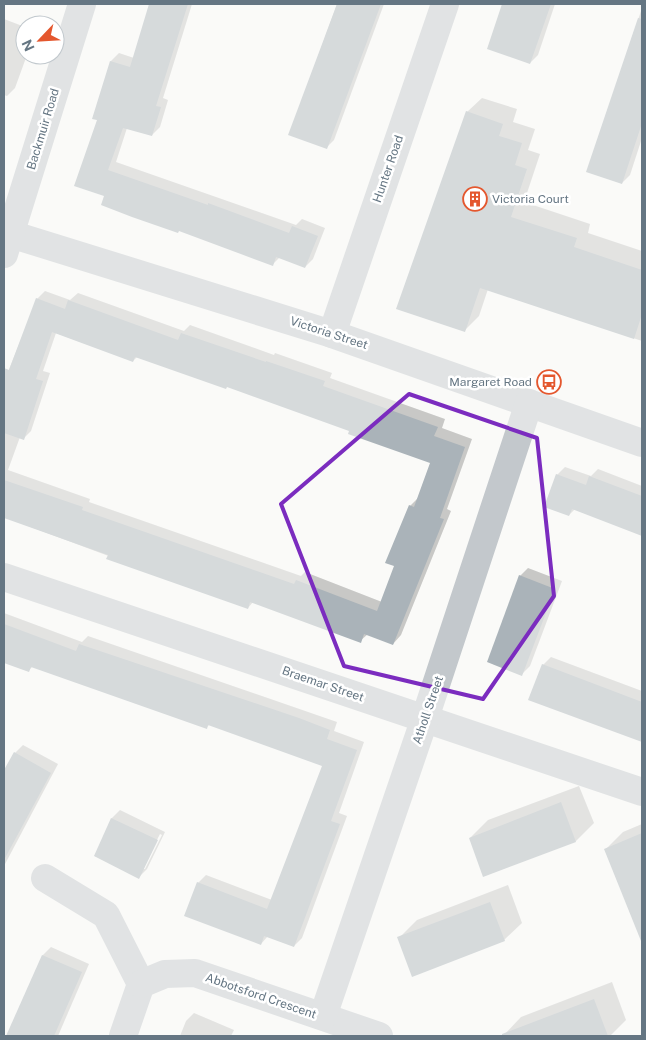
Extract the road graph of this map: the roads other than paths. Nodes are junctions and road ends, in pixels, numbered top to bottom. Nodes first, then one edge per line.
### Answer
1 (82, 4) edge
2 (445, 4) edge
3 (6, 240) edge
4 (332, 334) junction
5 (529, 403) junction
6 (642, 443) edge
7 (4, 577) edge
8 (425, 718) junction
9 (642, 792) edge
10 (45, 878) dead end
11 (141, 984) junction
12 (323, 1016) junction
13 (123, 1036) edge
14 (379, 1036) edge

1 - 3 street, Backmuir Road
2 - 4 street, Hunter Road
3 - 4 street, Victoria Street
4 - 5 street, Victoria Street
5 - 6 street, Victoria Street
5 - 8 street, Atholl Street
7 - 8 street, Braemar Street
8 - 9 street, Braemar Street
8 - 12 street, Atholl Street
10 - 11 street
11 - 12 street, Abbotsford Crescent
11 - 13 street
12 - 14 street, Abbotsford Crescent

